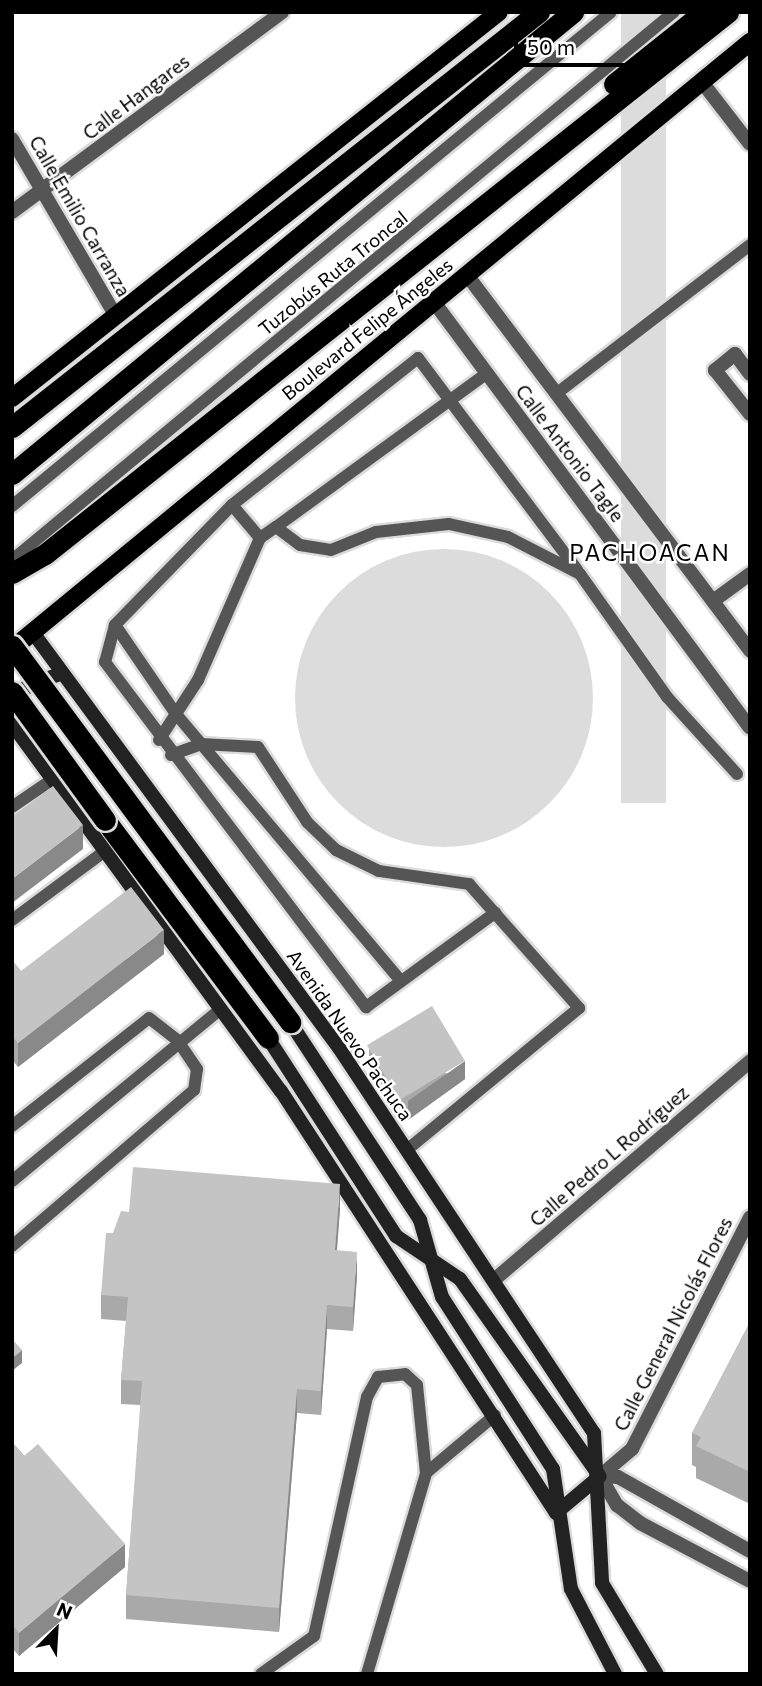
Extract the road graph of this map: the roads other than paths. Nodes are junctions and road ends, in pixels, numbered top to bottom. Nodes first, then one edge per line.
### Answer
1 (282, 12) edge
2 (539, 12) edge
3 (573, 12) edge
4 (611, 12) edge
5 (674, 12) edge
6 (685, 12) edge
7 (704, 12) edge
8 (728, 12) edge
9 (495, 14) edge
10 (750, 42) edge
11 (635, 48) junction
12 (702, 82) junction
13 (12, 139) edge
14 (750, 144) edge
15 (42, 190) junction
16 (12, 212) edge
17 (750, 245) edge
18 (467, 275) junction
19 (434, 302) junction
20 (114, 313) junction
21 (486, 373) junction
22 (750, 374) edge
23 (557, 393) junction
24 (12, 398) edge
25 (450, 401) junction
26 (750, 414) edge
27 (12, 426) edge
28 (12, 474) edge
29 (232, 505) junction
30 (12, 506) edge
31 (276, 527) junction
32 (260, 538) junction
33 (12, 561) edge
34 (12, 573) edge
35 (580, 574) junction
36 (750, 574) edge
37 (713, 601) junction
38 (115, 625) junction
39 (33, 634) junction
40 (12, 648) edge
41 (750, 651) edge
42 (62, 673) junction
43 (12, 692) edge
44 (12, 706) edge
45 (176, 714) junction
46 (12, 723) edge
47 (750, 728) edge
48 (159, 740) junction
49 (201, 744) junction
50 (171, 755) junction
51 (737, 774) dead end
52 (53, 779) junction
53 (15, 800) edge
54 (105, 851) junction
55 (495, 913) junction
56 (12, 920) edge
57 (400, 980) junction
58 (221, 1009) junction
59 (290, 1022) joint
60 (268, 1038) joint
61 (178, 1041) junction
62 (750, 1061) edge
63 (12, 1126) edge
64 (407, 1150) junction
65 (12, 1181) edge
66 (750, 1217) edge
67 (12, 1246) edge
68 (431, 1260) junction
69 (494, 1280) junction
70 (495, 1415) junction
71 (426, 1473) junction
72 (600, 1476) junction
73 (555, 1513) junction
74 (750, 1551) edge
75 (750, 1581) edge
76 (261, 1674) edge
77 (367, 1674) edge
78 (615, 1674) edge
79 (657, 1674) edge

1 - 15 street, Calle Hangares
2 - 27 highway
3 - 28 highway
4 - 30 lane, Tuzobús Ruta Troncal
5 - 11 lane, Tuzobús Ruta Troncal
6 - 11 lane
7 - 33 highway, Boulevard Felipe Ángeles
8 - 34 highway
9 - 20 main road
10 - 12 main road, Boulevard Felipe Ángeles
11 - 33 lane, Tuzobús Ruta Troncal
12 - 14 street
12 - 18 main road, Boulevard Felipe Ángeles
13 - 15 street, Calle Emilio Carranza
15 - 16 street, Calle Hangares
15 - 20 street, Calle Emilio Carranza
17 - 23 lane
18 - 19 main road, Boulevard Felipe Ángeles
18 - 23 street, Calle Antonio Tagle
19 - 21 street, Calle Antonio Tagle
19 - 39 main road, Boulevard Felipe Ángeles
20 - 24 main road
21 - 25 lane
21 - 47 street, Calle Antonio Tagle
22 - 26 street
23 - 37 street, Calle Antonio Tagle
25 - 29 lane
25 - 31 lane
25 - 35 lane
29 - 32 lane
29 - 38 lane
31 - 32 lane
31 - 35 lane
32 - 45 lane
35 - 51 lane
36 - 37 street
37 - 41 street, Calle Antonio Tagle
38 - 45 lane
38 - 48 lane
39 - 40 main road, Boulevard Felipe Ángeles
39 - 42 main road, Avenida Nuevo Pachuca
40 - 59 highway, bridge
42 - 44 main road
42 - 64 main road, Avenida Nuevo Pachuca
43 - 60 highway, bridge
45 - 48 lane
45 - 49 lane
46 - 52 main road
48 - 50 lane
49 - 50 lane
49 - 55 lane
49 - 57 lane
50 - 57 lane
52 - 53 lane
52 - 54 main road
54 - 56 lane
54 - 58 main road
55 - 57 lane
55 - 64 lane
58 - 61 lane
58 - 70 main road
59 - 68 main road
60 - 68 main road
61 - 63 lane
61 - 65 lane
61 - 67 lane
62 - 69 street, Calle Pedro L Rodríguez
64 - 69 main road, Avenida Nuevo Pachuca
66 - 72 street, Calle General Nicolás Flores
68 - 72 main road
68 - 73 main road
69 - 72 main road, Avenida Nuevo Pachuca
70 - 71 lane
70 - 73 main road
71 - 76 lane
71 - 77 lane
72 - 73 main road
72 - 74 street
72 - 75 street, Avenida Nuevo Pachuca
72 - 79 main road
73 - 78 main road

